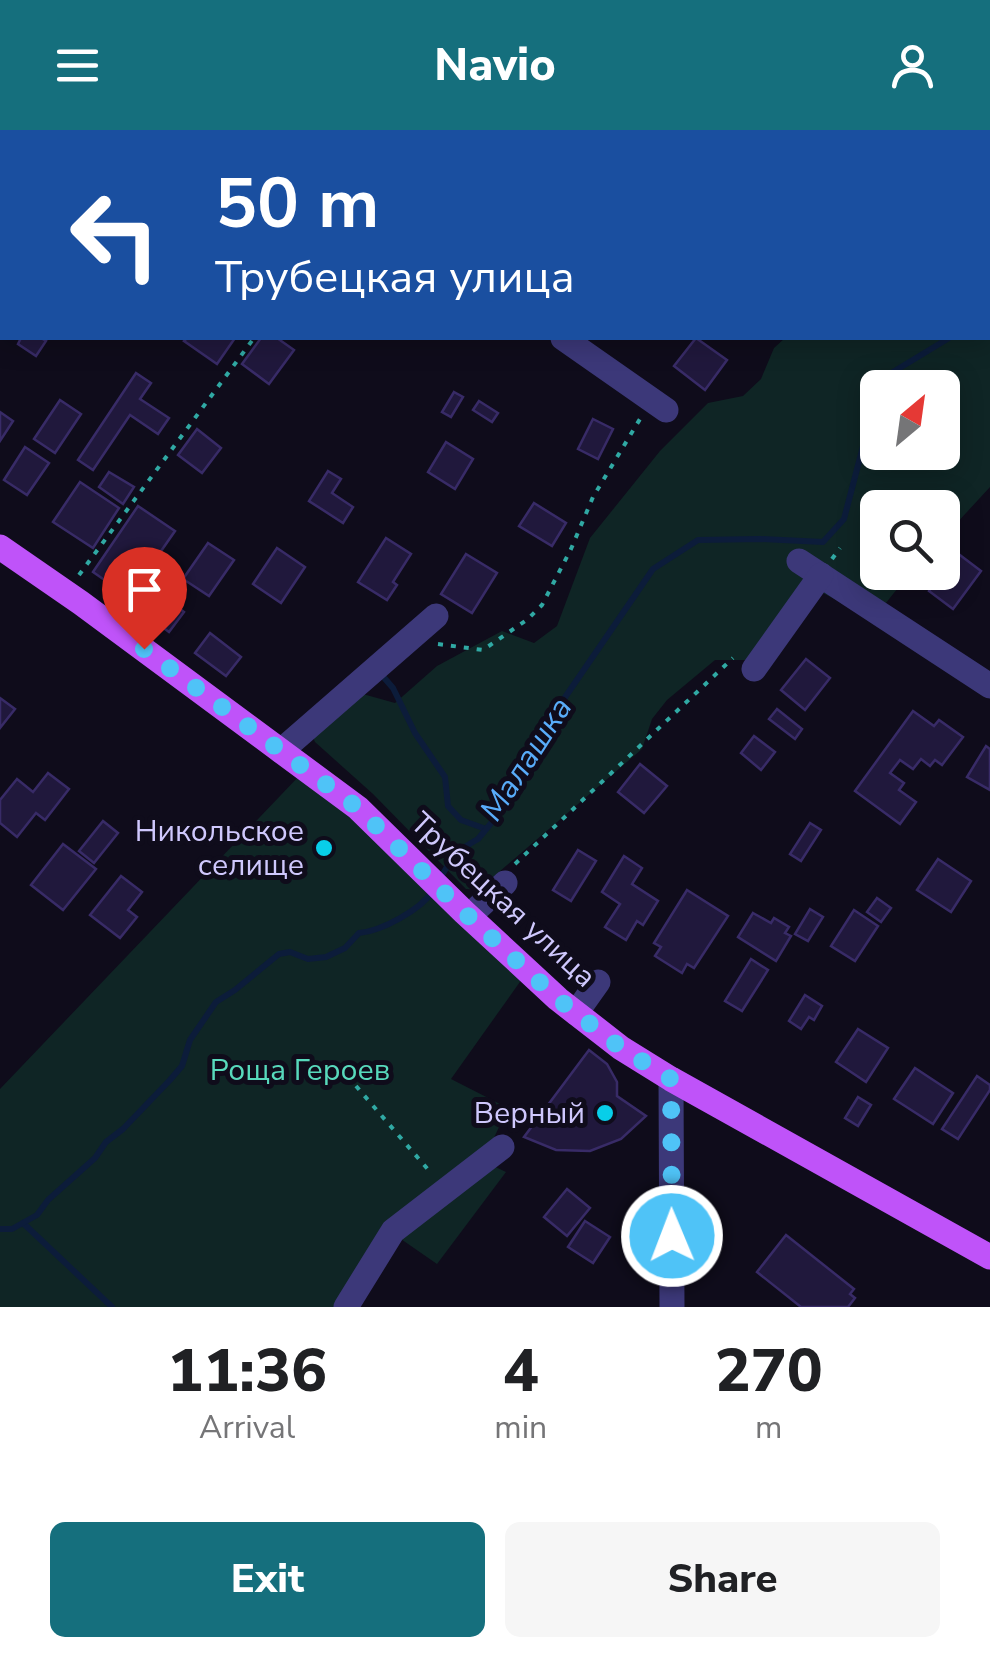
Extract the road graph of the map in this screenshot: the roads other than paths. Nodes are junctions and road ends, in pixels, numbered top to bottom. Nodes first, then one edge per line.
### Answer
1 (566, 340) edge
2 (659, 405) road end
3 (0, 547) edge
4 (436, 616) dead end
5 (756, 665) road end
6 (990, 686) edge
7 (280, 750) junction
8 (504, 879) road end
9 (466, 914) junction
10 (598, 982) dead end
11 (576, 1013) junction
12 (671, 1079) junction
13 (502, 1147) dead end
14 (990, 1257) edge
15 (346, 1307) edge
16 (672, 1307) edge

1 - 2 street
3 - 7 main road, Трубецкая улица
4 - 7 street
5 - 6 street
7 - 9 main road, Трубецкая улица
8 - 9 street
9 - 11 main road, Трубецкая улица
10 - 11 street
11 - 12 main road, Трубецкая улица
12 - 14 main road, Трубецкая улица
12 - 16 street
13 - 15 street

